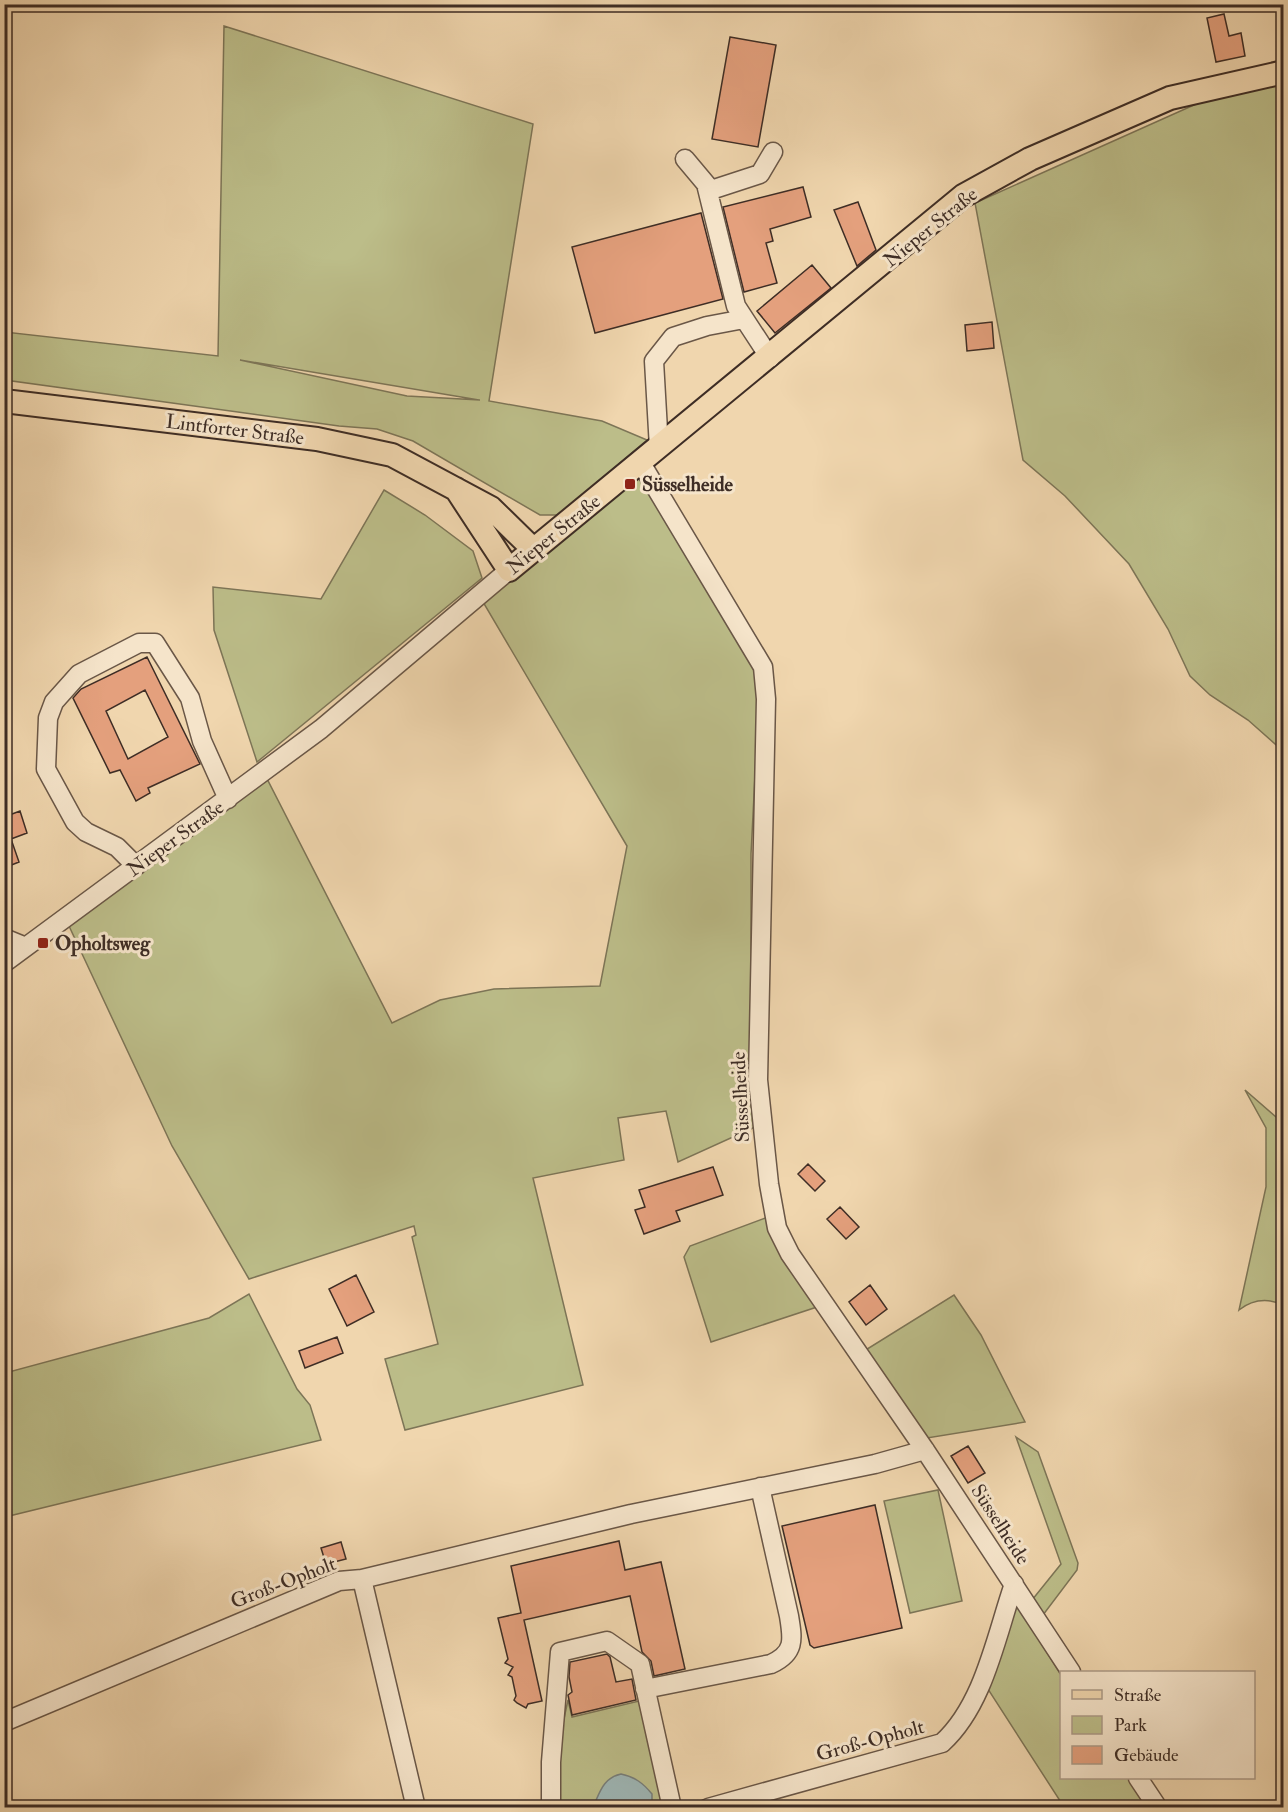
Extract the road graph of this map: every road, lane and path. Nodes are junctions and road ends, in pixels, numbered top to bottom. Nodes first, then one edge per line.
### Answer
1 (1284, 72) edge
2 (773, 152) dead end
3 (685, 159) dead end
4 (708, 191) junction
5 (744, 319) junction
6 (770, 358) junction
7 (4, 401) edge
8 (659, 448) junction
9 (641, 463) junction
10 (456, 489) junction
11 (534, 550) junction
12 (509, 570) junction
13 (228, 799) junction
14 (136, 866) junction
15 (4, 938) edge
16 (26, 947) junction
17 (4, 963) edge
18 (925, 1450) junction
19 (760, 1487) junction
20 (362, 1579) junction
21 (1014, 1584) junction
22 (1070, 1671) edge
23 (645, 1689) junction
24 (4, 1722) edge
25 (1139, 1779) edge
26 (416, 1808) edge
27 (551, 1808) edge
28 (672, 1808) edge
29 (708, 1808) edge
30 (1158, 1808) edge

1 - 6 main road, Nieper Straße
2 - 4 street
3 - 4 street
4 - 5 street
5 - 6 street
5 - 8 street
6 - 8 main road, Nieper Straße
7 - 10 main road, Lintforter Straße
8 - 9 main road, Nieper Straße
9 - 11 main road, Nieper Straße
9 - 18 street, Süsselheide
10 - 11 main road, Lintforter Straße
10 - 12 main road, Lintforter Straße
11 - 12 main road, Nieper Straße
12 - 13 street, Nieper Straße
13 - 14 street, Nieper Straße
13 - 14 street
14 - 16 street, Nieper Straße
15 - 16 street
16 - 17 street, Nieper Straße
18 - 19 street
18 - 21 street, Süsselheide
19 - 20 street
19 - 23 street
20 - 24 street, Groß-Opholt
20 - 26 street, Groß-Opholt
21 - 22 street, Süsselheide
21 - 29 street, Groß-Opholt
23 - 27 street
23 - 28 street
25 - 30 street

